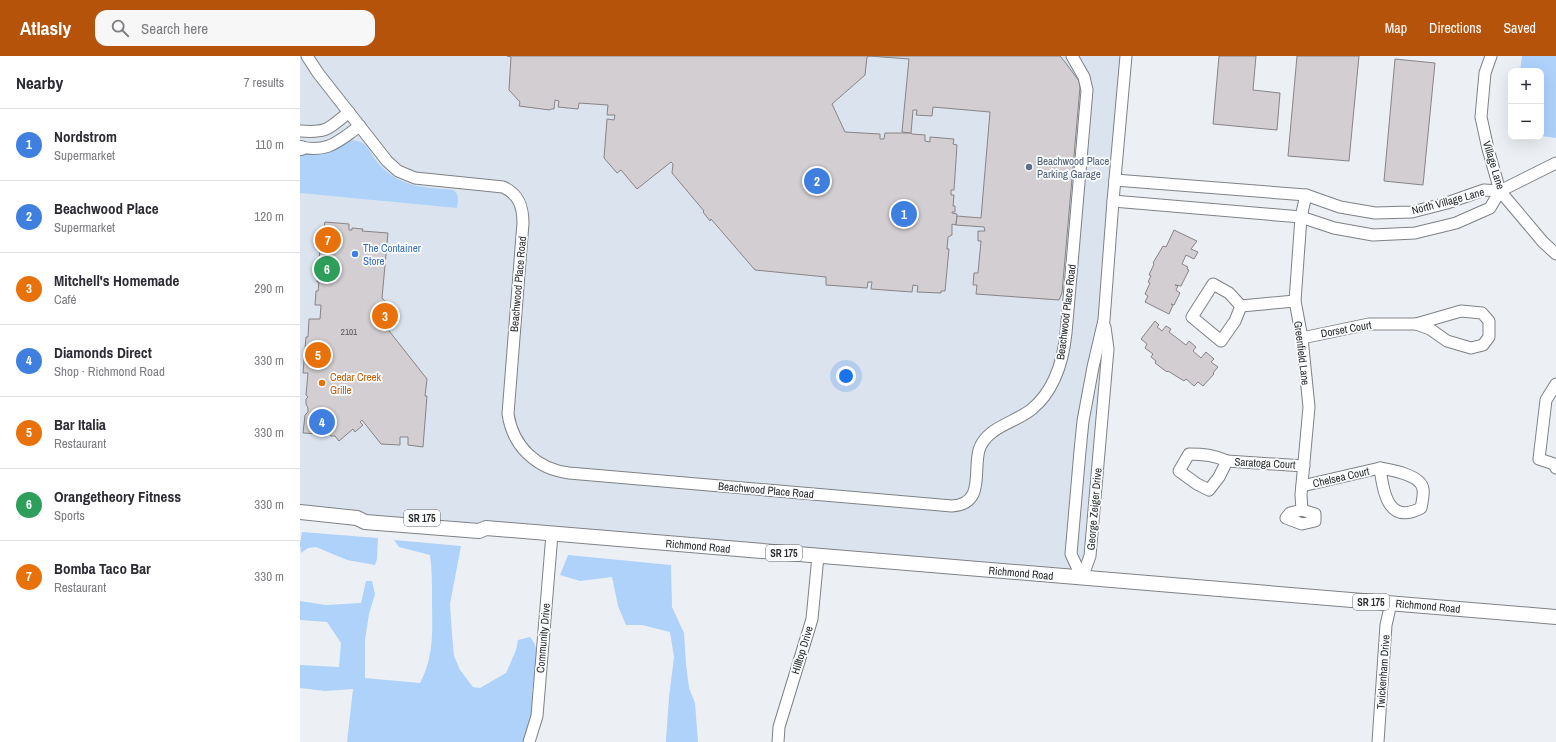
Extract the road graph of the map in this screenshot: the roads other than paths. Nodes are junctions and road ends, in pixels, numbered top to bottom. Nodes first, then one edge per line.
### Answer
1 (307, 56) edge
2 (1073, 56) edge
3 (1126, 56) edge
4 (1491, 56) edge
5 (348, 112) junction
6 (360, 126) junction
7 (300, 131) edge
8 (300, 148) edge
9 (1556, 163) edge
10 (1115, 180) junction
11 (1500, 191) junction
12 (1306, 195) junction
13 (1113, 201) junction
14 (1301, 217) junction
15 (1556, 254) edge
16 (1295, 301) junction
17 (1241, 306) junction
18 (1104, 320) junction
19 (1416, 324) junction
20 (1302, 338) junction
21 (1556, 384) edge
22 (1227, 461) dead end
23 (1555, 464) edge
24 (1304, 466) junction
25 (1380, 468) junction
26 (1302, 486) junction
27 (1302, 510) dead end
28 (300, 512) edge
29 (552, 534) junction
30 (818, 556) junction
31 (1082, 578) junction
32 (1391, 603) junction
33 (1556, 617) edge
34 (529, 742) edge
35 (778, 742) edge
36 (1378, 742) edge

1 - 5 street, Beachwood Place Road
2 - 6 street, Beachwood Place Road
3 - 10 street, George Zeiger Drive
4 - 11 street, Village Lane
5 - 6 street, Beachwood Place Road
5 - 7 street
6 - 8 street
9 - 11 street
10 - 12 street, North Village Lane
10 - 13 street, George Zeiger Drive
11 - 12 street, North Village Lane
11 - 14 street, North Village Lane
11 - 15 street, Village Lane
12 - 14 street, Greenfield Lane
13 - 14 street, North Village Lane
13 - 18 street, George Zeiger Drive
14 - 16 street, Greenfield Lane
16 - 17 street
16 - 20 street, Greenfield Lane
17 - 17 street
18 - 31 street, George Zeiger Drive
18 - 31 street, George Zeiger Drive
19 - 19 street, Dorset Court
19 - 20 street, Dorset Court
20 - 24 street, Greenfield Lane
21 - 23 street
22 - 24 street, Saratoga Court
24 - 26 street, Greenfield Lane
25 - 25 street, Chelsea Court
25 - 26 street, Chelsea Court
26 - 27 street, Greenfield Lane
28 - 29 main road, Richmond Road / SR 175
29 - 30 main road, Richmond Road / SR 175
29 - 34 street, Community Drive
30 - 31 main road, Richmond Road / SR 175
30 - 35 street, Hilltop Drive
31 - 32 main road, Richmond Road / SR 175
32 - 33 main road, Richmond Road / SR 175
32 - 36 street, Twickenham Drive

